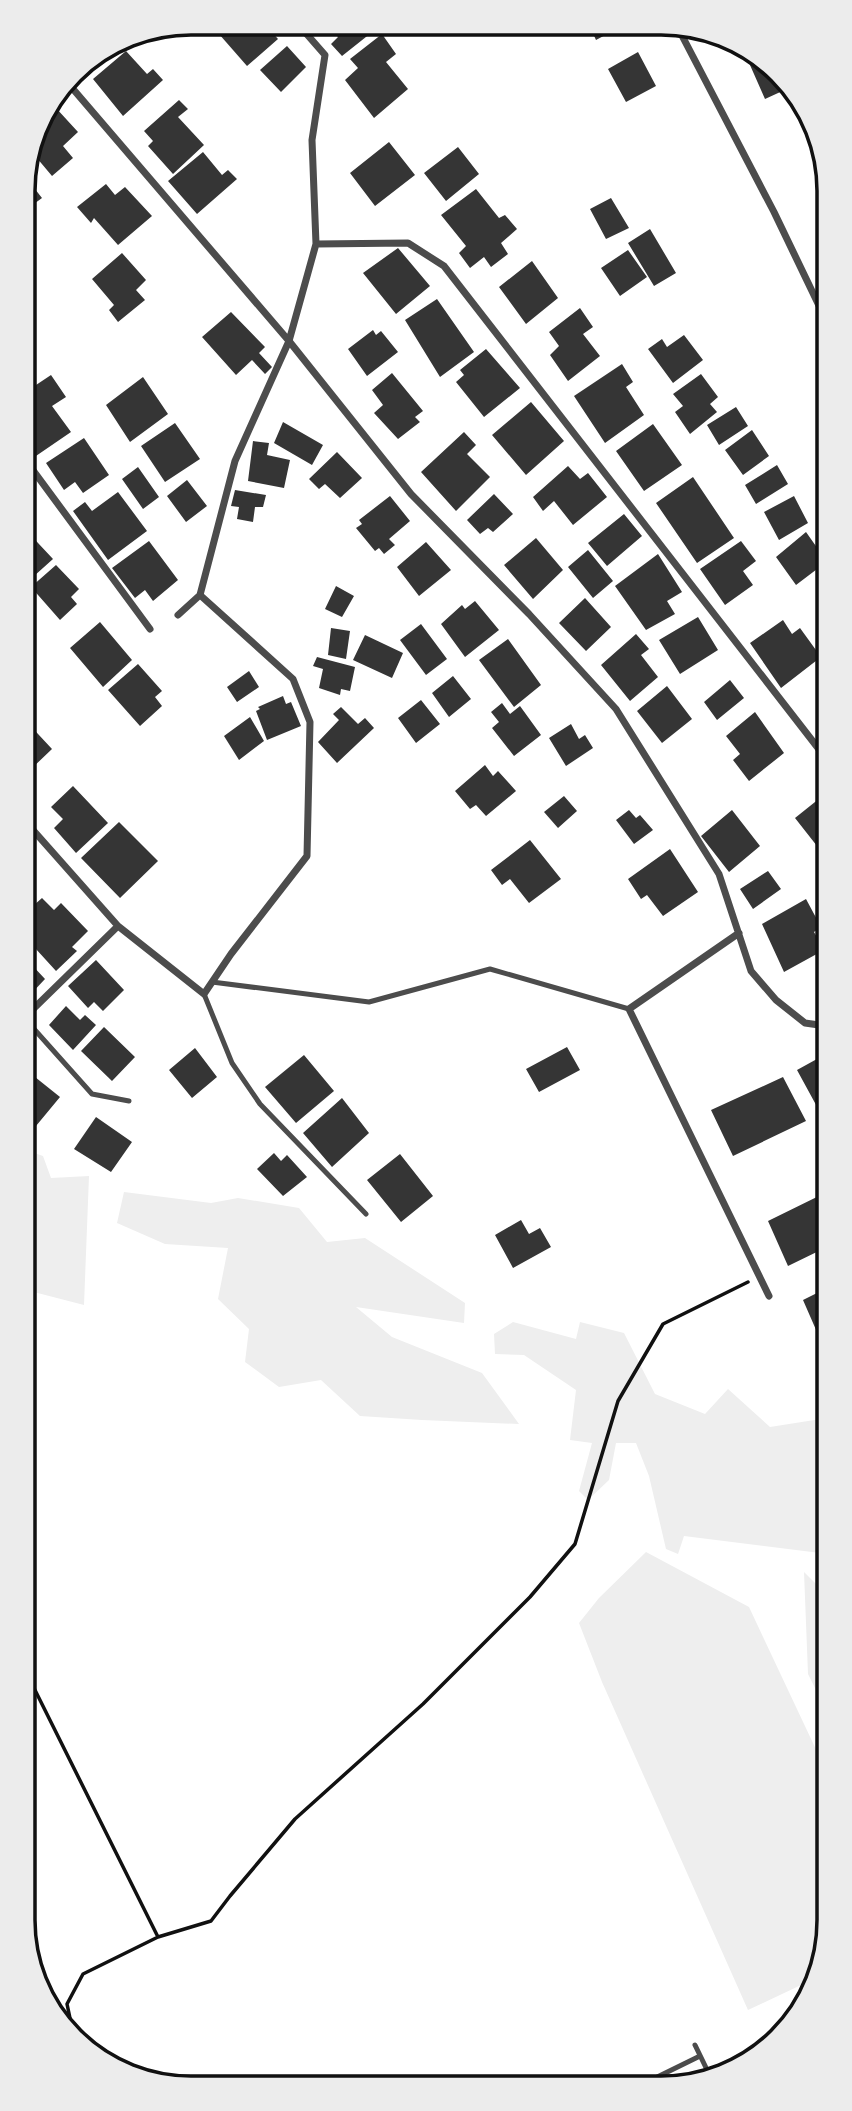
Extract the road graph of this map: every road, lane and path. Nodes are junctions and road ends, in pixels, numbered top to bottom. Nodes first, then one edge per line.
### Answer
1 (308, 35) edge
2 (682, 36) edge
3 (73, 89) edge
4 (316, 244) junction
5 (817, 302) edge
6 (289, 341) junction
7 (35, 473) edge
8 (200, 595) junction
9 (178, 615) dead end
10 (150, 629) dead end
11 (817, 747) edge
12 (35, 832) edge
13 (118, 926) junction
14 (739, 933) junction
15 (212, 982) junction
16 (204, 994) junction
17 (35, 1009) edge
18 (629, 1009) junction
19 (817, 1025) edge
20 (35, 1028) edge
21 (129, 1101) dead end
22 (366, 1214) dead end
23 (759, 1276) junction
24 (769, 1296) dead end
25 (35, 1692) edge
26 (158, 1937) junction
27 (70, 2018) edge
28 (695, 2045) dead end
29 (701, 2056) junction
30 (707, 2069) edge
31 (660, 2076) edge

1 - 4 street
2 - 5 street
3 - 6 street
4 - 6 street
4 - 11 street
6 - 8 street
6 - 14 street
7 - 10 street
8 - 9 street
8 - 15 street
12 - 13 street
13 - 16 street
13 - 17 street
14 - 18 street
14 - 19 street
15 - 16 street
15 - 18 lane
16 - 22 lane
18 - 23 street
20 - 21 lane
23 - 24 street
23 - 26 path
25 - 26 path
26 - 27 path
28 - 29 lane
29 - 30 lane
29 - 31 lane

